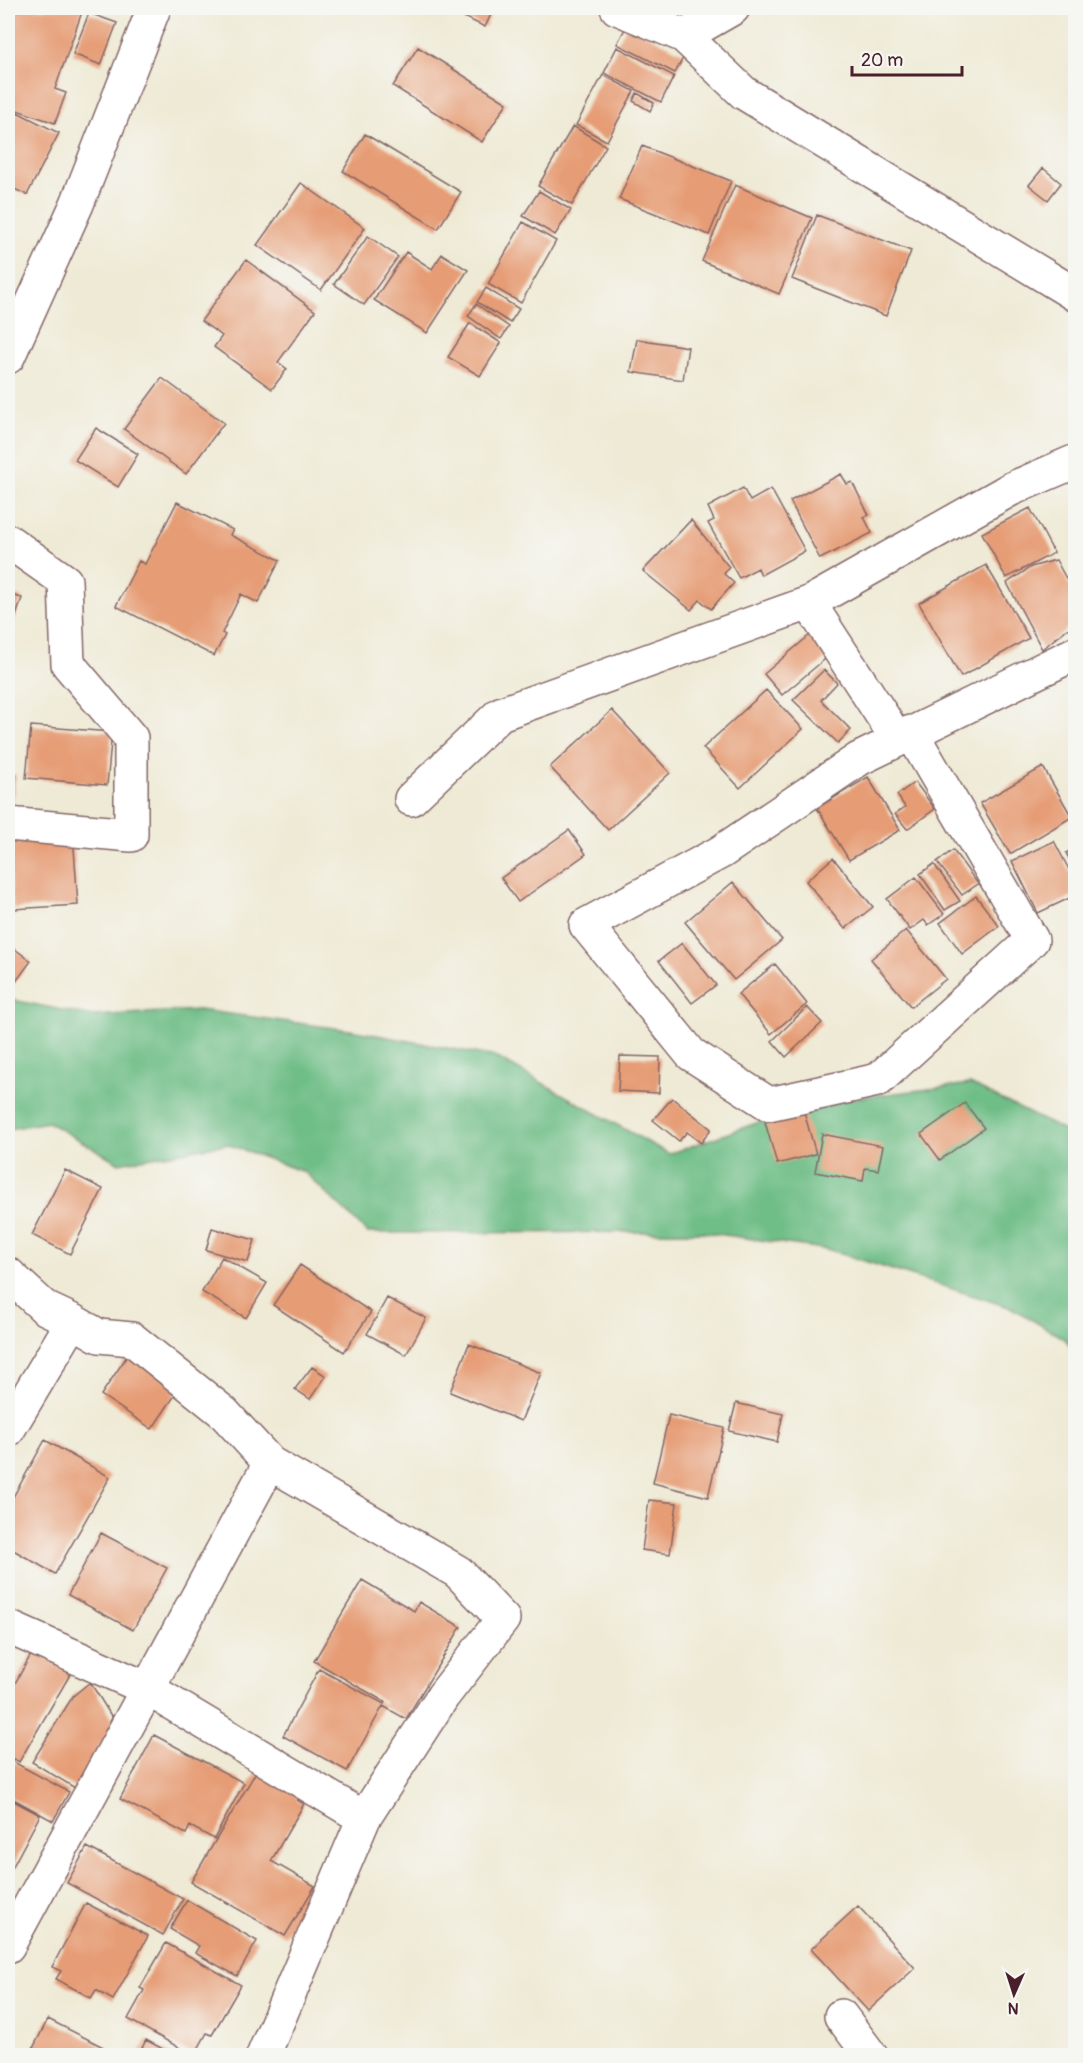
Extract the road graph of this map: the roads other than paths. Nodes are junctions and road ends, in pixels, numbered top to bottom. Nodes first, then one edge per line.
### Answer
1 (154, 8) edge
2 (617, 8) edge
3 (733, 8) edge
4 (684, 36) junction
5 (1076, 295) edge
6 (8, 357) edge
7 (1076, 461) edge
8 (8, 542) edge
9 (809, 603) junction
10 (1076, 653) edge
11 (904, 736) junction
12 (411, 799) dead end
13 (8, 824) edge
14 (8, 1274) edge
15 (73, 1321) junction
16 (8, 1430) edge
17 (270, 1463) junction
18 (8, 1627) edge
19 (148, 1689) junction
20 (364, 1818) junction
21 (8, 1946) edge
22 (841, 2016) dead end
23 (263, 2055) edge
24 (871, 2055) edge

1 - 6 street
2 - 4 street
3 - 4 street
4 - 5 street
7 - 9 street
8 - 13 street
9 - 11 street
9 - 12 street
10 - 11 street
11 - 11 street
14 - 15 street
15 - 16 street
15 - 17 street
17 - 19 street
17 - 20 street
18 - 19 street
19 - 20 street
19 - 21 street
20 - 23 street
22 - 24 street

